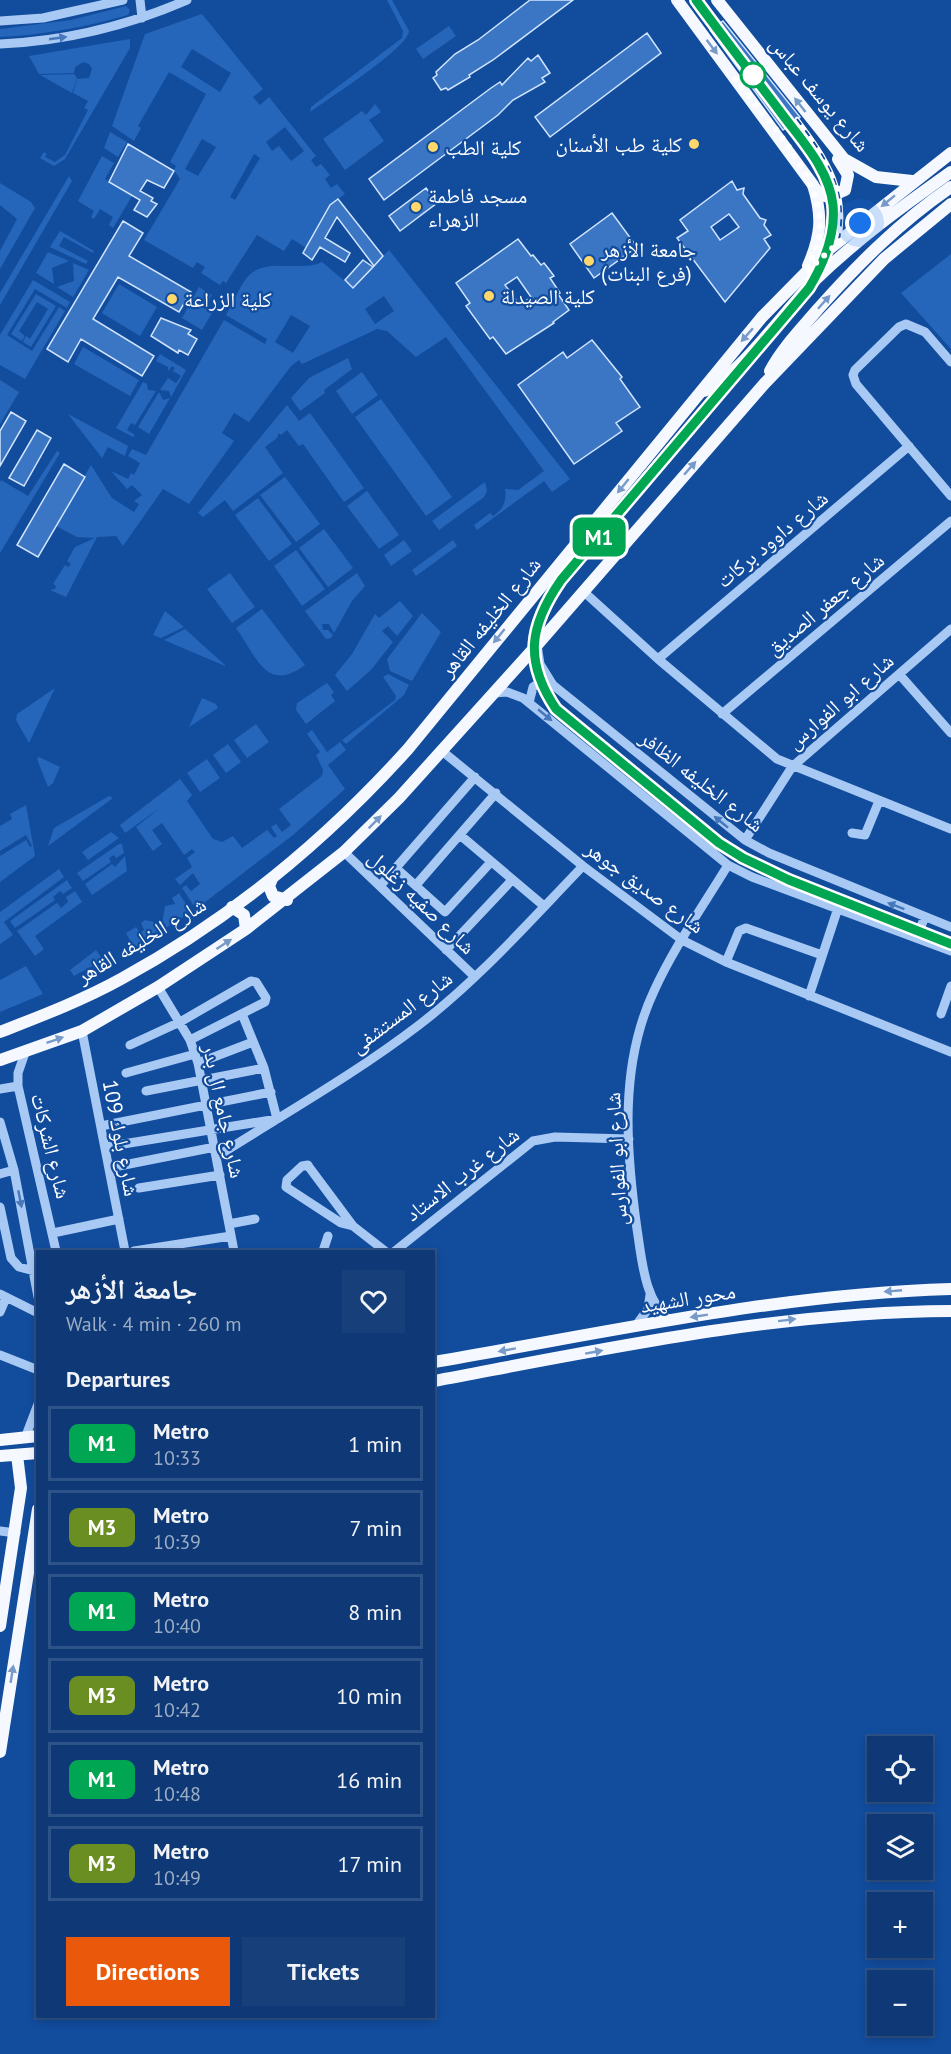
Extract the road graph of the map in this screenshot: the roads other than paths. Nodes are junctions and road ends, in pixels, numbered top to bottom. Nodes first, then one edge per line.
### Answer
1 (123, 0) edge
2 (140, 0) edge
3 (187, 0) edge
4 (677, 0) edge
5 (717, 0) edge
6 (142, 18) junction
7 (0, 21) edge
8 (0, 44) edge
9 (825, 137) junction
10 (951, 153) edge
11 (951, 172) edge
12 (912, 181) junction
13 (813, 185) junction
14 (951, 187) edge
15 (951, 204) edge
16 (805, 273) junction
17 (951, 362) edge
18 (765, 383) junction
19 (699, 393) junction
20 (909, 446) junction
21 (951, 496) edge
22 (951, 521) edge
23 (583, 591) junction
24 (951, 629) edge
25 (537, 645) junction
26 (658, 659) junction
27 (899, 674) junction
28 (547, 679) junction
29 (494, 693) junction
30 (529, 703) junction
31 (722, 714) junction
32 (951, 733) edge
33 (442, 751) junction
34 (792, 767) junction
35 (475, 777) junction
36 (496, 793) junction
37 (879, 801) junction
38 (951, 829) edge
39 (852, 832) dead end
40 (459, 836) junction
41 (745, 840) junction
42 (344, 852) junction
43 (491, 862) junction
44 (728, 865) junction
45 (582, 866) junction
46 (396, 868) junction
47 (272, 879) junction
48 (512, 880) junction
49 (416, 885) junction
50 (380, 886) junction
51 (286, 900) junction
52 (544, 906) junction
53 (232, 908) junction
54 (838, 908) junction
55 (925, 917) junction
56 (951, 927) edge
57 (246, 929) junction
58 (916, 938) junction
59 (682, 940) junction
60 (446, 950) junction
61 (951, 951) edge
62 (822, 955) junction
63 (726, 962) junction
64 (475, 977) junction
65 (951, 986) edge
66 (158, 987) junction
67 (809, 996) junction
68 (242, 1014) junction
69 (941, 1014) dead end
70 (180, 1022) junction
71 (82, 1031) junction
72 (0, 1032) edge
73 (190, 1040) junction
74 (253, 1042) junction
75 (130, 1045) dead end
76 (26, 1050) junction
77 (951, 1052) edge
78 (196, 1059) junction
79 (0, 1060) edge
80 (264, 1068) junction
81 (126, 1072) dead end
82 (202, 1081) junction
83 (18, 1086) junction
84 (0, 1089) edge
85 (146, 1091) dead end
86 (271, 1092) junction
87 (207, 1105) junction
88 (277, 1119) junction
89 (0, 1122) edge
90 (101, 1126) junction
91 (212, 1129) junction
92 (629, 1140) junction
93 (105, 1148) junction
94 (215, 1152) junction
95 (109, 1168) junction
96 (14, 1170) junction
97 (0, 1174) edge
98 (220, 1175) junction
99 (139, 1188) dead end
100 (0, 1207) edge
101 (119, 1219) junction
102 (255, 1219) dead end
103 (229, 1224) junction
104 (353, 1226) junction
105 (53, 1233) junction
106 (231, 1236) junction
107 (328, 1236) dead end
108 (56, 1250) edge
109 (124, 1250) edge
110 (140, 1250) edge
111 (234, 1250) edge
112 (323, 1250) edge
113 (385, 1250) edge
114 (396, 1250) edge
115 (34, 1271) junction
116 (36, 1284) edge
117 (951, 1289) edge
118 (650, 1295) junction
119 (3, 1296) edge
120 (951, 1311) edge
121 (0, 1312) edge
122 (36, 1312) edge
123 (670, 1321) junction
124 (635, 1327) junction
125 (0, 1355) edge
126 (435, 1362) edge
127 (36, 1369) edge
128 (435, 1381) edge
129 (36, 1412) edge
130 (31, 1437) edge
131 (0, 1440) edge
132 (36, 1453) edge
133 (17, 1455) junction
134 (0, 1456) edge
135 (19, 1508) junction
136 (36, 1510) edge
137 (36, 1517) edge
138 (0, 1531) edge
139 (16, 1533) junction
140 (0, 1622) edge
141 (0, 1752) edge

1 - 7 street
2 - 6 street
3 - 6 street
4 -> 13 main road
9 -> 5 main road, شارع يوسف عباس
8 -> 6 street
9 - 12 main road, شارع يوسف عباس
9 - 13 main road
10 - 12 main road, شارع الخليفه القاهر
11 - 19 main road
12 -> 16 main road, شارع الخليفه القاهر
13 - 16 main road
18 -> 14 main road
15 - 18 main road
16 -> 19 main road, شارع الخليفه القاهر
17 - 20 street
23 -> 18 main road
19 -> 47 main road, شارع الخليفه القاهر
20 - 21 street
20 - 26 street, شارع داوود بركات
22 - 31 street, شارع جعفر الصديق
23 - 25 main road
23 - 26 street
24 - 27 street, شارع ابو الفوارس
25 - 28 street
25 - 29 main road
26 - 31 street
27 - 32 street
27 - 34 street, شارع ابو الفوارس
28 - 30 street
41 -> 28 street, شارع الخليفه الظافر
29 - 30 street
29 - 33 main road
30 -> 44 street
31 - 34 street
33 - 35 street, شارع صديق جوهر
42 -> 33 main road
34 - 37 street
34 - 41 street, شارع ابو الفوارس
35 - 36 street, شارع صديق جوهر
35 - 46 street
36 - 40 street
36 - 45 street, شارع صديق جوهر
37 - 38 street
37 - 39 street
40 - 43 street
40 - 49 street
55 -> 41 street, شارع الخليفه الظافر
42 - 50 street, شارع صفيه زغلول
42 - 51 main road
43 - 48 street
43 - 49 street
44 - 54 street
44 - 59 street, شارع ابو الفوارس
45 - 52 street, شارع المستشفى
45 - 59 street, شارع صديق جوهر
46 - 49 street
46 - 50 street
47 - 51 main road
47 - 53 main road, شارع الخليفه القاهر
48 - 52 street
48 - 60 street
50 - 60 street, شارع صفيه زغلول
51 - 57 main road
52 - 64 street, شارع المستشفى
53 - 57 main road
53 - 72 main road, شارع الخليفه القاهر
54 - 58 street
54 - 62 street
55 - 56 street, شارع الخليفه الظافر
55 - 58 street
66 -> 57 main road
58 - 61 street
59 - 63 street, شارع صديق جوهر
59 - 92 street, شارع ابو الفوارس
60 - 64 street, شارع صفيه زغلول
62 - 63 street
62 - 67 street
63 - 67 street, شارع صديق جوهر
64 - 88 street, شارع المستشفى
65 - 69 street
66 - 70 street, شارع جامع ال بدر
66 - 71 main road
67 - 77 street, شارع صديق جوهر
68 - 70 street
68 - 73 street
68 - 74 street
70 - 73 street, شارع جامع ال بدر
70 - 75 street
76 -> 71 main road
71 - 90 street, شارع بلوك 109
73 - 78 street, شارع جامع ال بدر
74 - 78 street
74 - 80 street
76 - 79 main road
76 - 83 street, شارع الشركات
78 - 81 street
78 - 82 street, شارع جامع ال بدر
80 - 82 street
80 - 86 street
82 - 85 street
82 - 87 street, شارع جامع ال بدر
83 - 84 street
83 - 105 street, شارع الشركات
86 - 87 street
86 - 88 street
87 - 90 street
87 - 91 street, شارع جامع ال بدر
88 - 91 street
88 - 94 street, شارع المستشفى
89 - 96 street, شارع الشركات
90 - 93 street, شارع بلوك 109
91 - 93 street
91 - 94 street, شارع جامع ال بدر
92 - 114 street, شارع غرب الاستاد
92 - 118 street, شارع ابو الفوارس
93 - 95 street, شارع بلوك 109
94 - 95 street
94 - 98 street, شارع جامع ال بدر
95 - 101 street, شارع بلوك 109
96 - 97 street
96 -> 115 street, شارع الشركات
98 - 99 street
98 - 103 street, شارع جامع ال بدر
100 - 115 street
101 - 105 street
101 - 109 street, شارع بلوك 109
102 - 103 street
103 - 106 street, شارع جامع ال بدر
104 - 104 street
104 - 113 street
105 - 108 street, شارع الشركات
106 - 110 street
106 - 111 street, شارع جامع ال بدر
107 - 112 street
115 - 116 street, شارع الشركات
117 -> 123 main road, محور الشهيد
118 - 123 street, شارع ابو الفوارس
118 - 124 street
119 - 121 street
119 - 122 street
128 -> 120 main road, محور الشهيد
123 - 124 main road, محور الشهيد
124 -> 126 main road, محور الشهيد
125 - 127 street
129 - 130 street
130 - 131 main road
132 - 133 main road
133 - 134 main road
133 - 135 main road
135 - 136 main road
135 - 139 main road
141 -> 137 main road
138 - 139 street
139 - 140 main road

